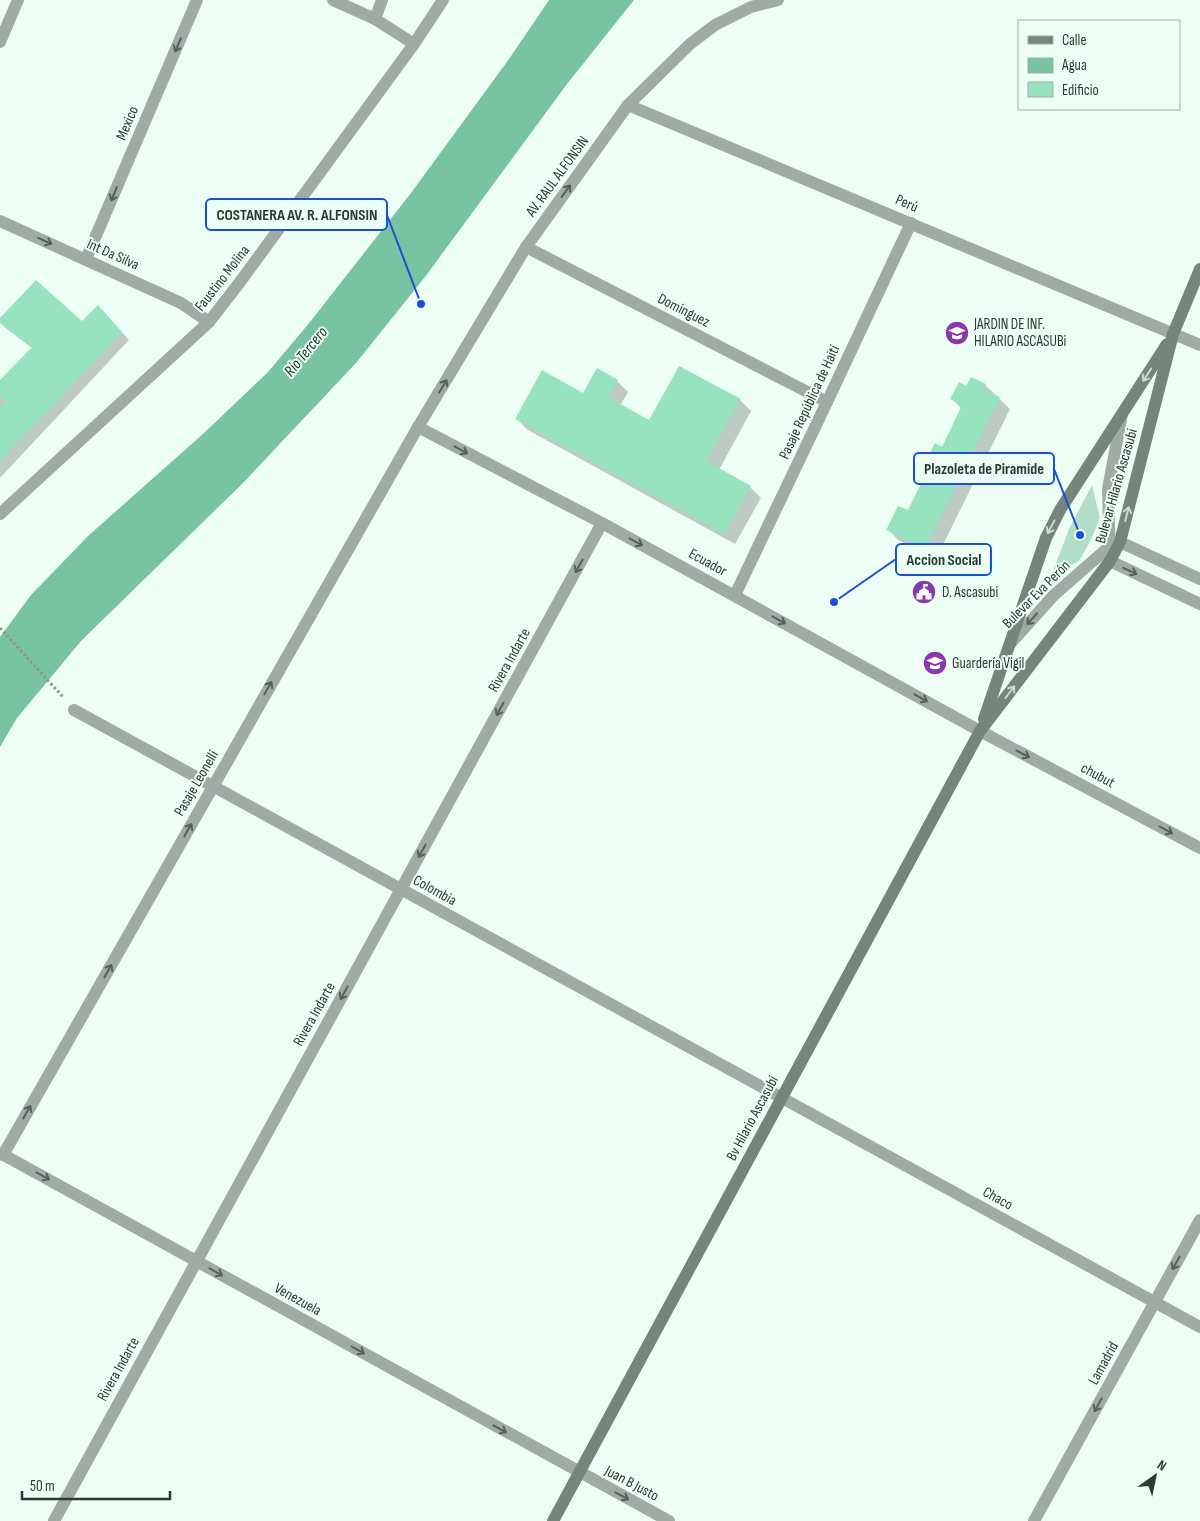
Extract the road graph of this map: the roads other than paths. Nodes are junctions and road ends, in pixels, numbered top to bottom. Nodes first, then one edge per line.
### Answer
1 (18, 0) edge
2 (197, 0) edge
3 (333, 0) edge
4 (382, 0) edge
5 (443, 0) edge
6 (778, 0) edge
7 (375, 18) junction
8 (0, 42) edge
9 (414, 44) junction
10 (628, 105) junction
11 (0, 221) edge
12 (911, 223) junction
13 (526, 247) junction
14 (86, 259) junction
15 (1200, 269) edge
16 (209, 322) junction
17 (1173, 334) junction
18 (1200, 345) edge
19 (828, 402) junction
20 (1122, 414) junction
21 (418, 427) junction
22 (0, 514) edge
23 (602, 524) junction
24 (1115, 544) junction
25 (1110, 561) junction
26 (1200, 580) edge
27 (735, 595) junction
28 (1200, 604) edge
29 (1010, 645) junction
30 (74, 710) road end
31 (980, 731) junction
32 (212, 786) junction
33 (1200, 848) edge
34 (401, 890) junction
35 (781, 1098) junction
36 (2, 1154) edge
37 (1200, 1220) edge
38 (196, 1261) junction
39 (1154, 1302) junction
40 (1200, 1328) edge
41 (580, 1473) junction
42 (54, 1521) edge
43 (553, 1521) edge
44 (669, 1521) edge
45 (1034, 1521) edge

1 - 8 street
2 -> 14 street, Mexico
3 - 7 street
4 - 7 street
5 - 9 street, Faustino Molina
6 - 10 street, AV. RAUL ALFONSIN
7 - 9 street
9 - 16 street, Faustino Molina
10 - 12 street, Perú
13 -> 10 street, AV. RAUL ALFONSIN
11 -> 14 street, Int Da Silva
12 - 17 street, Perú
12 - 19 street, Pasaje República de Haití
13 - 19 street, Dominguez
21 -> 13 street, AV. RAUL ALFONSIN
14 - 16 street, Int Da Silva
15 - 17 main road, Bulevar Hilario Ascasubi
16 - 22 street, Faustino Molina
17 - 18 street, Perú
17 -> 20 main road, Bulevar Hilario Ascasubi
24 -> 17 main road, Bulevar Hilario Ascasubi
19 - 27 street, Pasaje República de Haití
20 - 24 street
20 -> 29 main road, Bulevar Hilario Ascasubi
21 -> 23 street, Ecuador
32 -> 21 street, Pasaje Leonelli
23 -> 27 street, Ecuador
23 -> 34 street, Rivera Indarte
24 - 25 main road, Bulevar Hilario Ascasubi
24 - 26 street
24 -> 29 street, Bulevar Eva Perón
25 -> 28 street
31 -> 25 main road, Bulevar Hilario Ascasubi
27 -> 31 street, Ecuador
29 - 31 main road, Bulevar Hilario Ascasubi
30 - 32 street, Colombia
31 -> 33 street, chubut
31 - 35 main road, Bv Hilario Ascasubi
32 - 34 street, Colombia
36 -> 32 street, Pasaje Leonelli
34 - 35 street, Colombia
34 -> 38 street, Rivera Indarte
35 - 39 street, Chaco
35 - 41 main road, Bv Hilario Ascasubi
36 -> 38 street, Venezuela
37 -> 39 street, Lamadrid
38 -> 41 street, Venezuela
38 - 42 street, Rivera Indarte
39 - 40 street, Chaco
39 -> 45 street, Lamadrid
41 - 43 main road, Bv Hilario Ascasubi
41 -> 44 street, Juan B Justo

